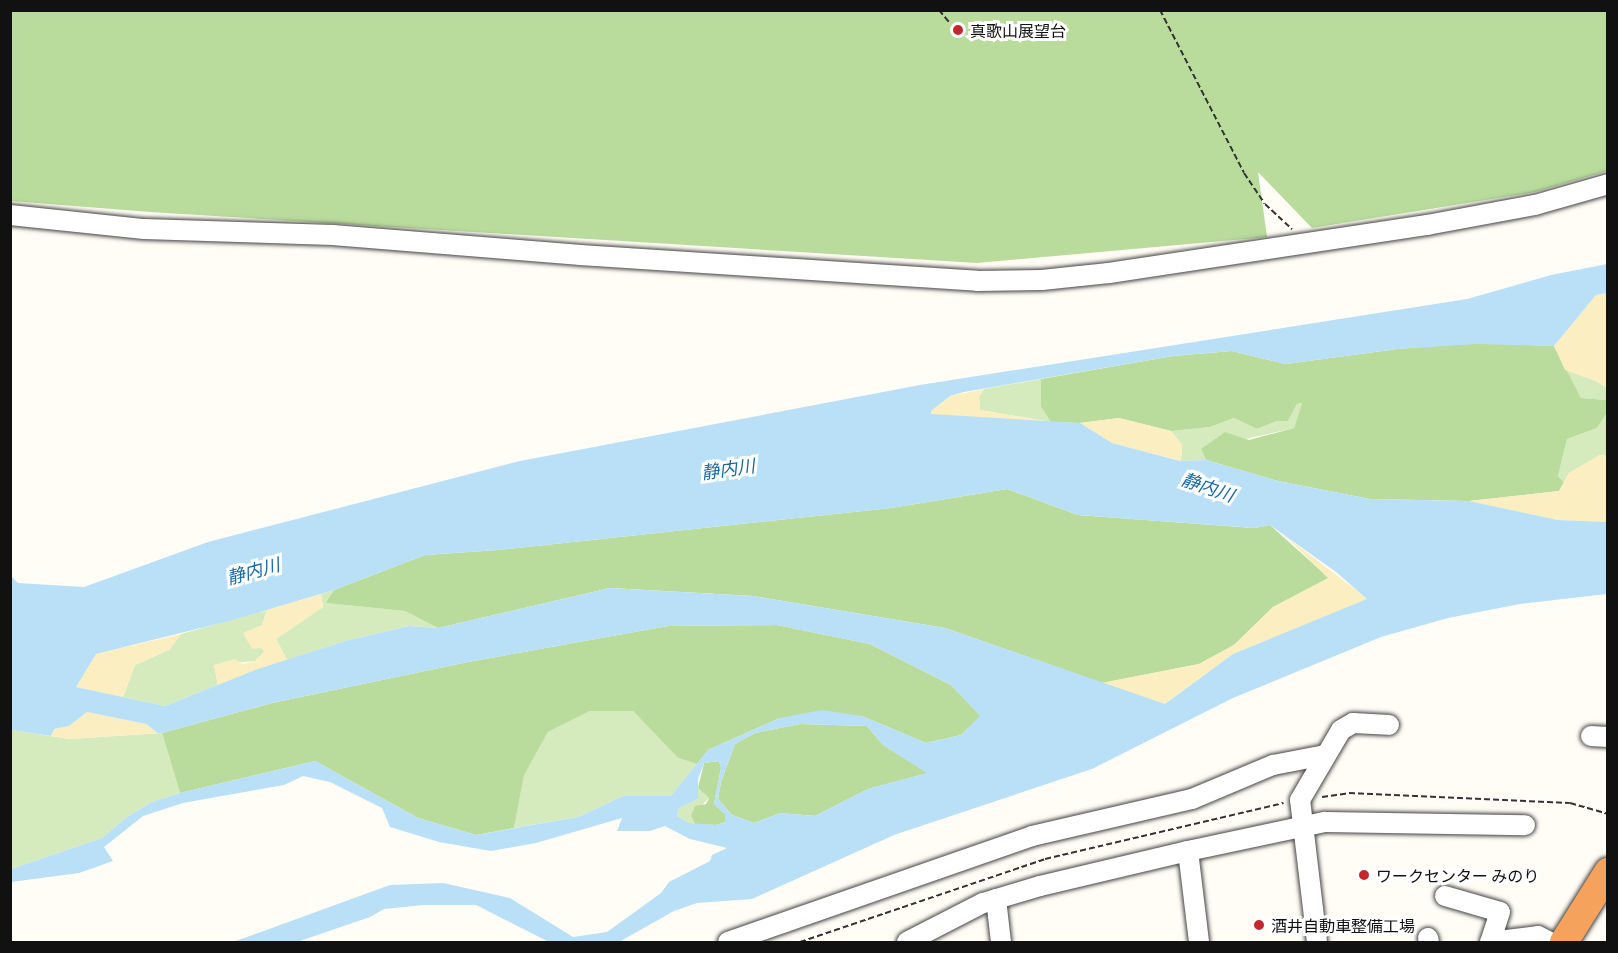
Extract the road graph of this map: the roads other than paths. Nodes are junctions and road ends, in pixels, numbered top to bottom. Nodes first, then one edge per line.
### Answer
1 (1608, 184) edge
2 (10, 214) edge
3 (1389, 724) dead end
4 (1325, 755) junction
5 (1525, 825) dead end
6 (1304, 826) junction
7 (1188, 851) junction
8 (1608, 872) edge
9 (1445, 896) dead end
10 (996, 899) junction
11 (728, 942) edge
12 (907, 942) edge
13 (1001, 942) edge
14 (1199, 942) edge
15 (1317, 942) edge
16 (1550, 942) edge
17 (1564, 942) edge

1 - 2 street
3 - 4 street
4 - 6 street
4 - 11 street
5 - 6 street
6 - 7 street
6 - 15 street
7 - 10 street
7 - 14 street
8 - 17 highway
9 - 16 street
10 - 12 street
10 - 13 street

